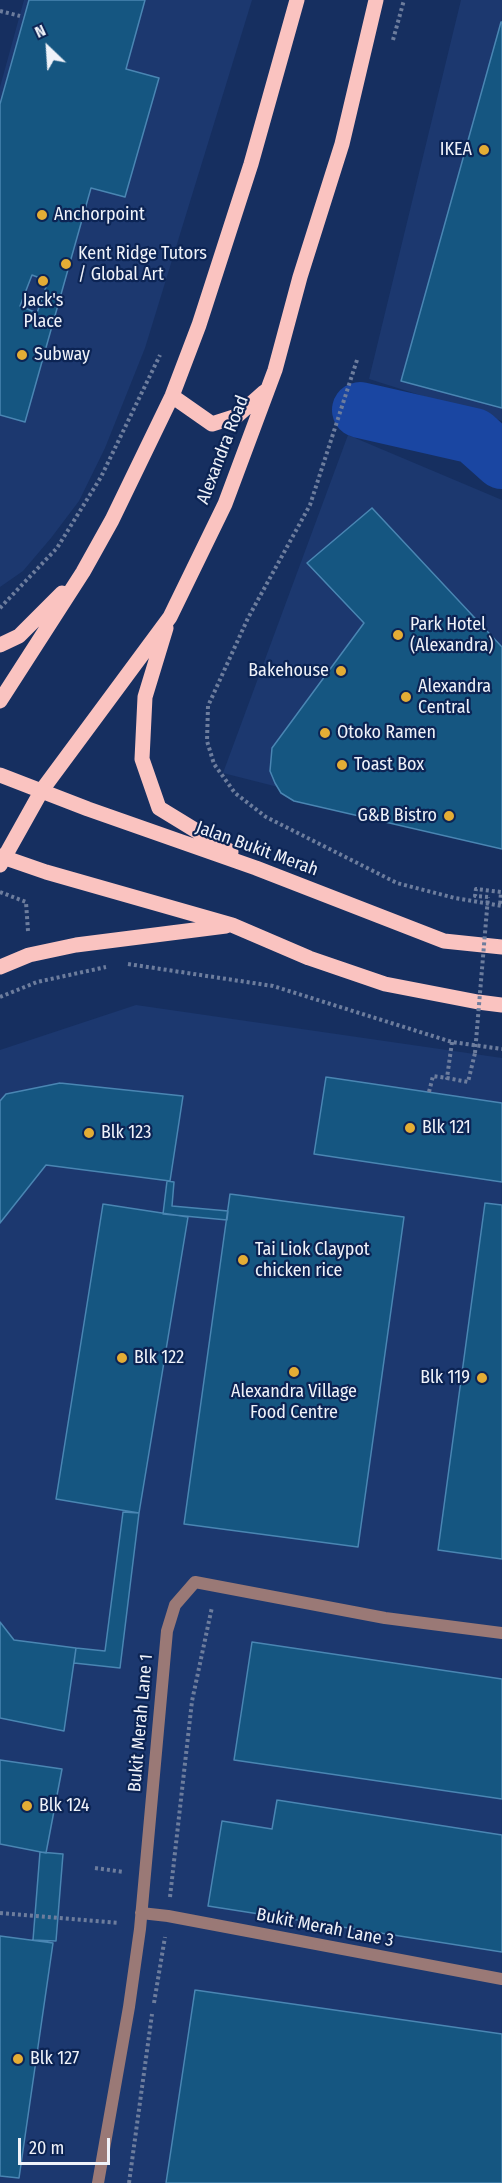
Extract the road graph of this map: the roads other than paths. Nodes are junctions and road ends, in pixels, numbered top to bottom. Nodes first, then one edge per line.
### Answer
1 (297, 0) edge
2 (376, 0) edge
3 (266, 391) junction
4 (172, 396) junction
5 (83, 572) junction
6 (170, 617) junction
7 (0, 645) edge
8 (0, 700) edge
9 (0, 775) edge
10 (42, 790) junction
11 (2, 859) edge
12 (256, 867) junction
13 (232, 925) junction
14 (502, 947) edge
15 (0, 967) edge
16 (502, 1005) edge
17 (502, 1633) edge
18 (141, 1913) junction
19 (502, 1979) edge
20 (98, 2183) edge

1 - 4 main road
2 - 3 main road, Alexandra Road
3 - 4 main road
3 - 6 main road, Alexandra Road
4 - 5 main road
5 - 7 main road
5 - 8 main road
6 - 10 main road, Alexandra Road
6 - 12 main road
9 - 10 main road, Jalan Bukit Merah
10 - 11 main road, Alexandra Road
10 - 12 main road, Jalan Bukit Merah
11 - 13 main road
12 - 14 main road, Jalan Bukit Merah
13 - 15 main road
13 - 16 main road
17 - 18 street, Bukit Merah Lane 1
18 - 19 street, Bukit Merah Lane 3
18 - 20 street, Bukit Merah Lane 1

